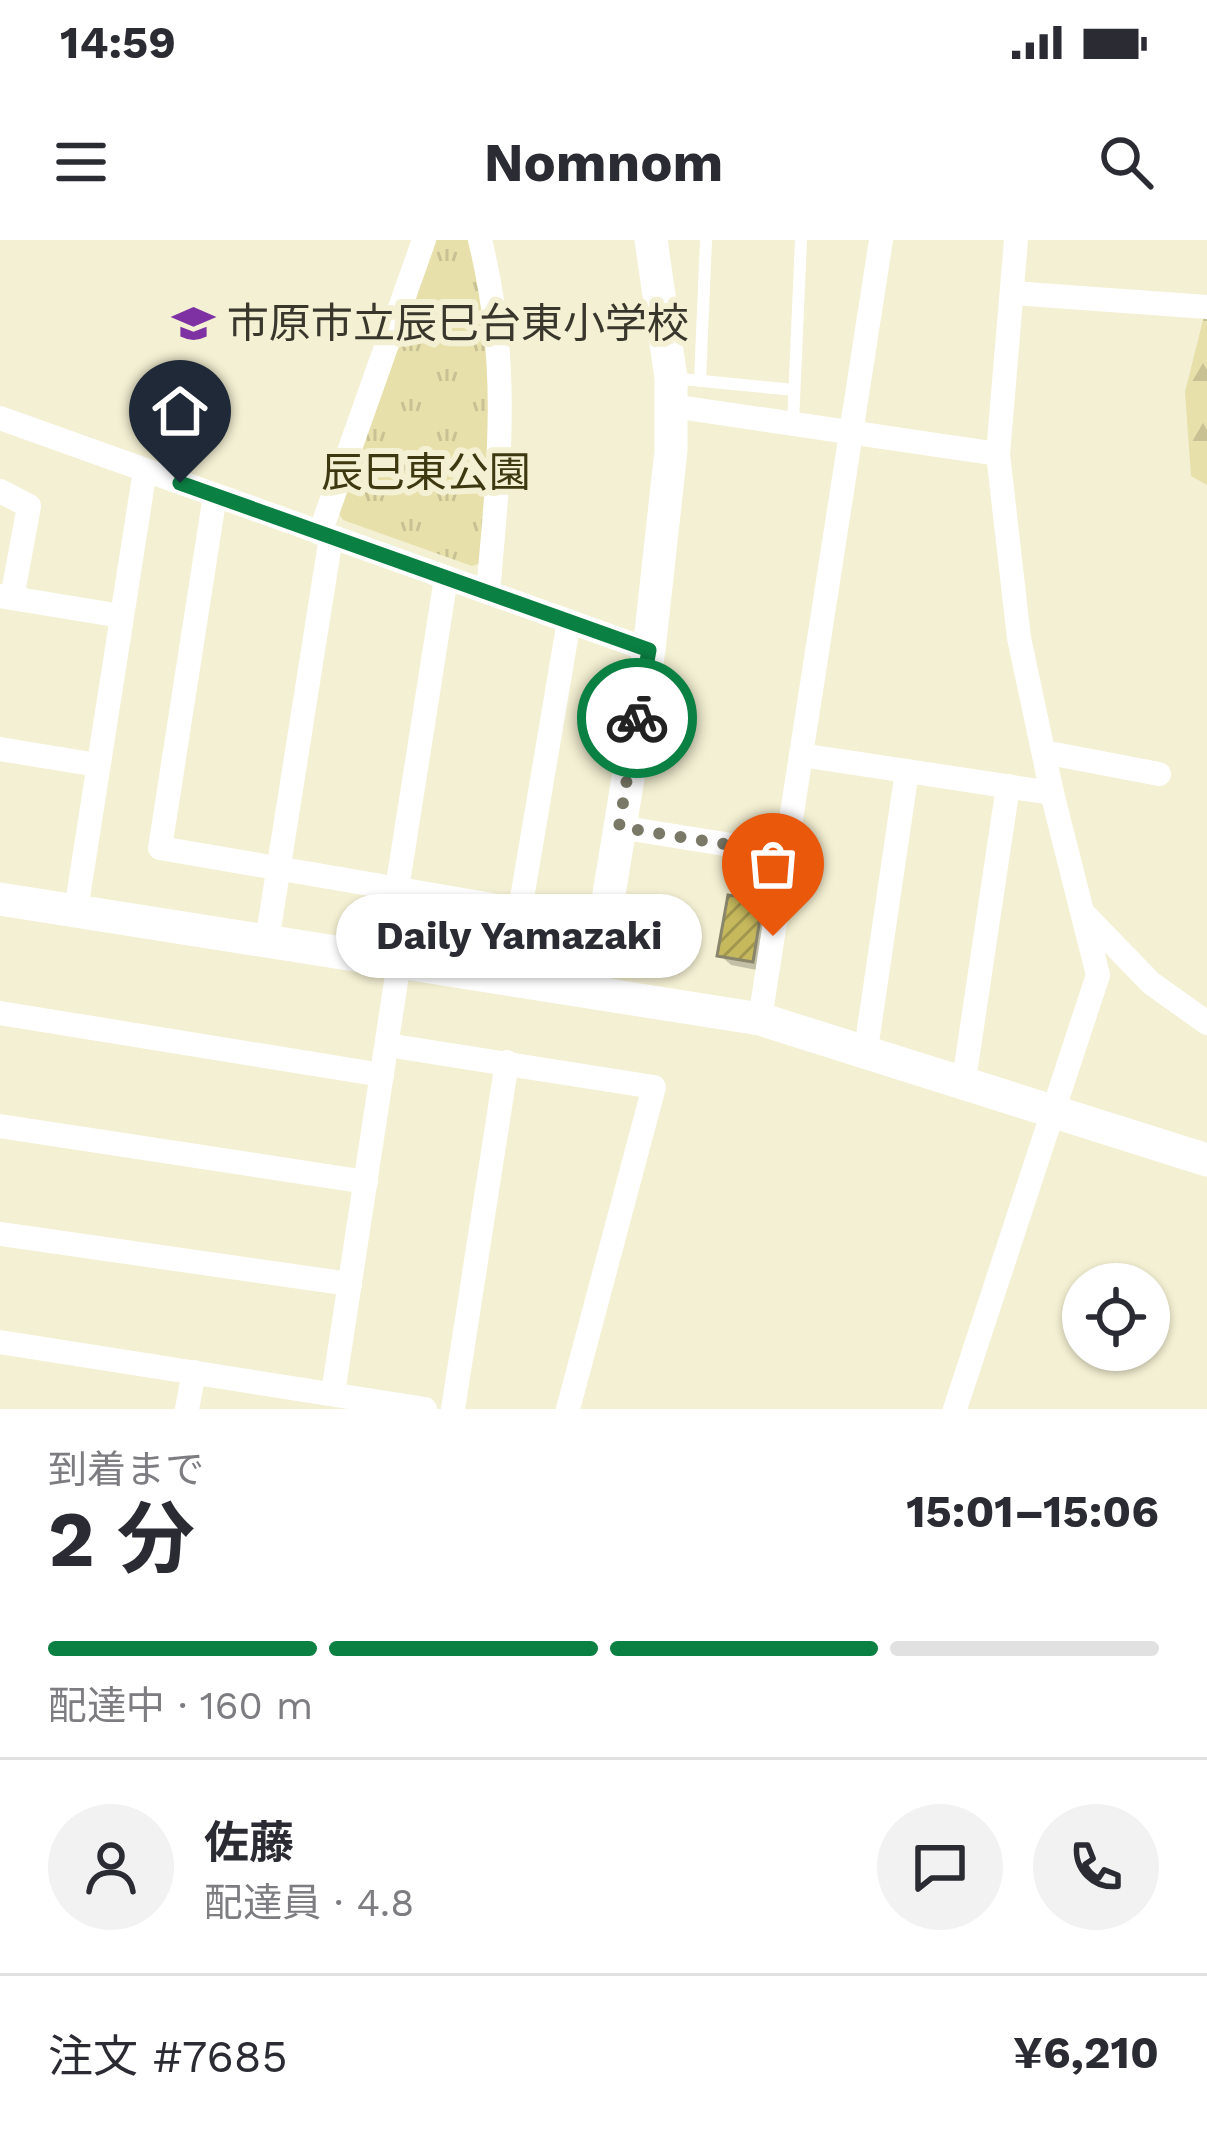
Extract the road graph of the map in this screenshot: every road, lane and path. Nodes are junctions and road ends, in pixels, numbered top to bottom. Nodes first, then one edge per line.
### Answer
1 (424, 240) edge
2 (480, 240) edge
3 (651, 240) edge
4 (706, 240) edge
5 (801, 240) edge
6 (880, 240) edge
7 (1016, 240) edge
8 (1012, 293) junction
9 (1207, 307) edge
10 (681, 388) junction
11 (794, 390) junction
12 (0, 418) edge
13 (793, 423) junction
14 (852, 432) junction
15 (998, 454) junction
16 (145, 470) junction
17 (0, 490) edge
18 (215, 495) junction
19 (326, 534) junction
20 (446, 578) junction
21 (488, 592) junction
22 (6, 597) edge
23 (121, 616) junction
24 (569, 622) junction
25 (649, 650) junction
26 (0, 749) edge
27 (1044, 752) junction
28 (801, 755) junction
29 (97, 765) junction
30 (907, 771) junction
31 (1159, 774) dead end
32 (1008, 786) junction
33 (1052, 793) junction
34 (619, 827) junction
35 (786, 854) junction
36 (277, 868) junction
37 (397, 889) junction
38 (0, 899) edge
39 (76, 910) junction
40 (1086, 915) junction
41 (267, 941) junction
42 (400, 962) junction
43 (593, 992) junction
44 (0, 1013) edge
45 (760, 1018) junction
46 (1207, 1023) edge
47 (387, 1045) junction
48 (866, 1049) junction
49 (507, 1063) junction
50 (382, 1075) junction
51 (964, 1080) junction
52 (1055, 1110) junction
53 (0, 1126) edge
54 (1207, 1160) edge
55 (365, 1182) junction
56 (0, 1234) edge
57 (350, 1284) junction
58 (0, 1342) edge
59 (194, 1372) junction
60 (333, 1393) junction
61 (187, 1409) edge
62 (425, 1409) edge
63 (453, 1409) edge
64 (568, 1409) edge
65 (955, 1409) edge

1 - 19 street
2 - 21 street
3 - 10 street
4 - 10 lane
5 - 11 lane
6 - 14 street
7 - 8 street
8 - 9 street
8 - 15 street
10 - 11 lane
10 - 13 street
10 - 25 street
11 - 13 lane
12 - 16 street
13 - 14 street
14 - 15 street
14 - 28 street
15 - 27 street
16 - 18 street
16 - 23 street
17 - 22 street
18 - 19 street
18 - 36 street
19 - 20 street
19 - 36 street
20 - 21 street
20 - 37 street
21 - 24 street
22 - 23 street
23 - 29 street
24 - 25 street
24 - 37 street
25 - 34 street
26 - 29 street
27 - 31 street
27 - 33 street
28 - 30 street
28 - 35 street
29 - 39 street
30 - 32 street
30 - 48 street
32 - 33 street
32 - 51 street
33 - 40 street
34 - 35 street
34 - 43 street
35 - 45 street
36 - 37 street
36 - 41 street
38 - 39 street
39 - 41 street
40 - 46 street
40 - 52 street
41 - 42 street
42 - 43 street
42 - 47 street
43 - 45 street
44 - 50 street
45 - 48 street
47 - 49 street
47 - 50 street
48 - 51 street
49 - 63 street
49 - 64 street
50 - 55 street
51 - 52 street
52 - 54 street
52 - 65 street
53 - 55 street
55 - 57 street
56 - 57 street
57 - 60 street
58 - 59 street
59 - 60 street
59 - 61 street
60 - 62 street

